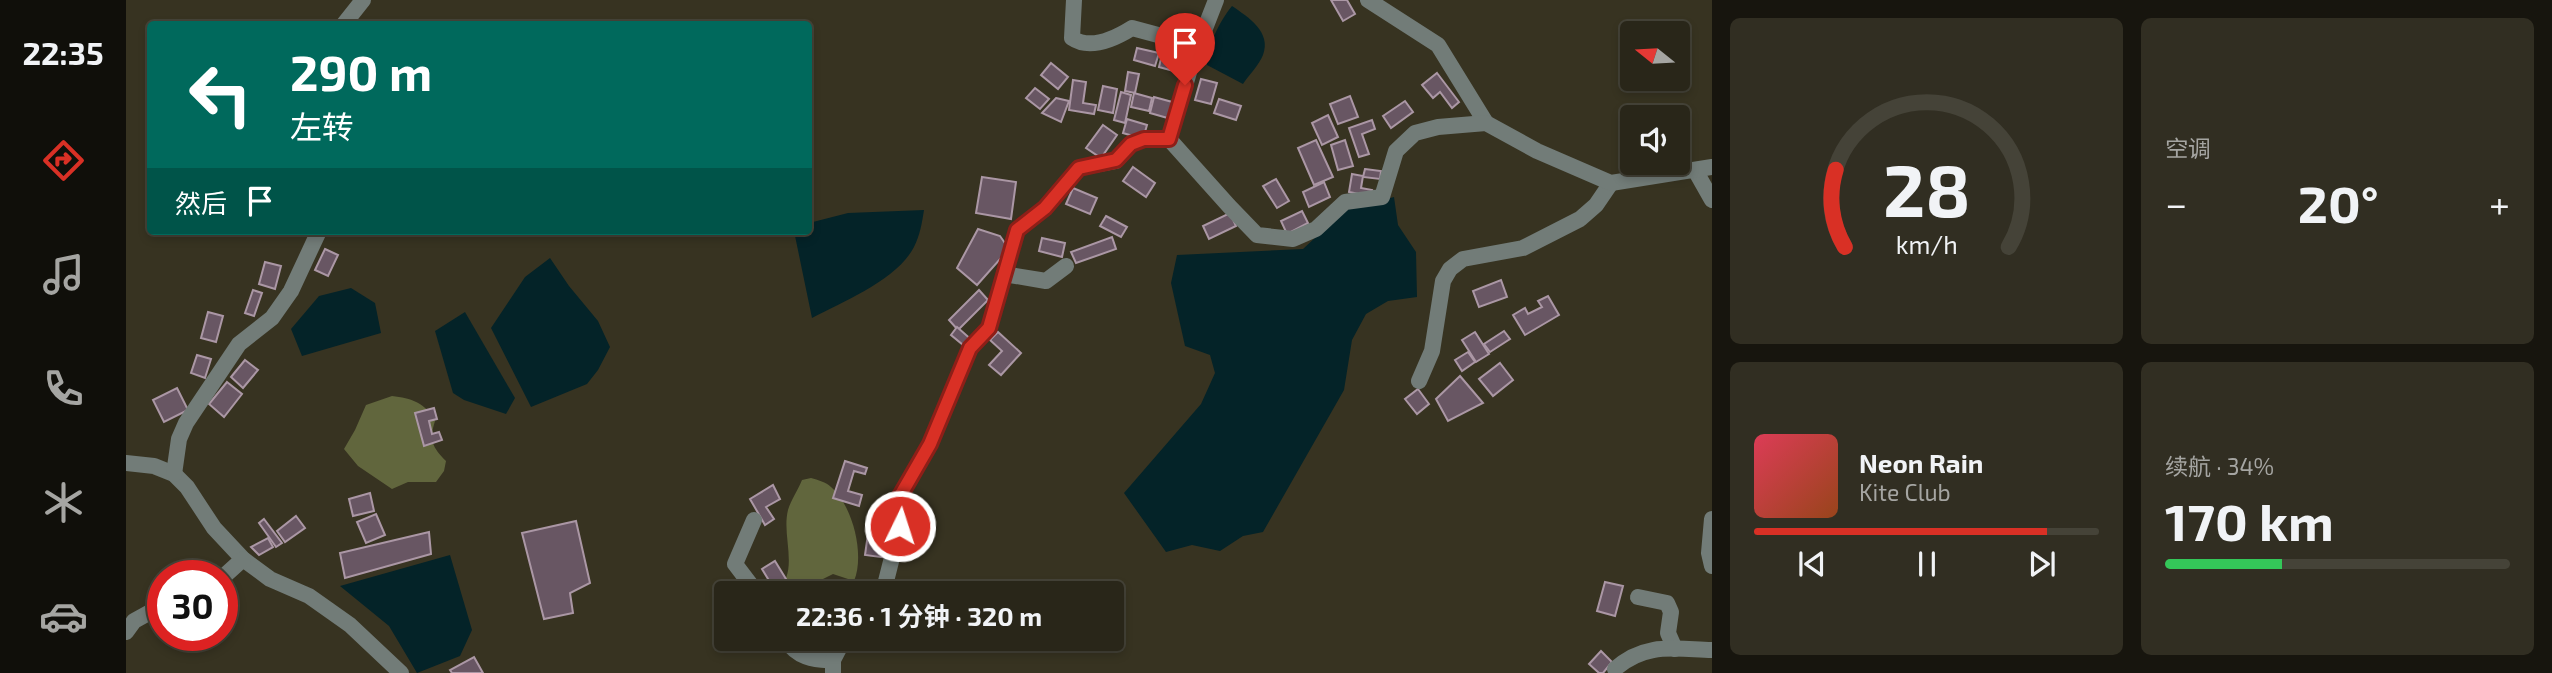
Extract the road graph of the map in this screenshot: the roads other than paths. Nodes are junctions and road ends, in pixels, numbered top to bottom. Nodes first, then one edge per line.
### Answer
1 (363, 0) edge
2 (1074, 0) edge
3 (1216, 0) edge
4 (1368, 0) edge
5 (347, 21) edge
6 (1193, 59) junction
7 (1486, 123) junction
8 (1169, 139) junction
9 (1712, 167) edge
10 (1695, 170) junction
11 (1611, 183) junction
12 (1712, 200) edge
13 (317, 235) edge
14 (1066, 266) dead end
15 (1004, 274) junction
16 (1419, 381) dead end
17 (126, 463) edge
18 (174, 474) junction
19 (1712, 519) edge
20 (754, 520) dead end
21 (243, 559) junction
22 (238, 564) edge
23 (1712, 566) edge
24 (748, 581) edge
25 (886, 581) edge
26 (1637, 597) dead end
27 (147, 614) edge
28 (126, 632) edge
29 (1675, 649) junction
30 (1712, 650) edge
31 (797, 651) edge
32 (833, 666) edge
33 (1615, 669) dead end
34 (401, 673) edge

1 - 5 street
2 - 6 street
3 - 6 street
4 - 7 street
6 - 8 street
7 - 8 street
7 - 11 street
8 - 15 street
9 - 10 street
10 - 11 street
10 - 12 street
11 - 16 street
13 - 18 street
14 - 15 street
15 - 25 street
17 - 18 street
18 - 21 street
19 - 23 street
20 - 24 street
21 - 22 street
21 - 34 street
26 - 29 street
27 - 28 street
29 - 30 street
29 - 33 street
31 - 32 street

